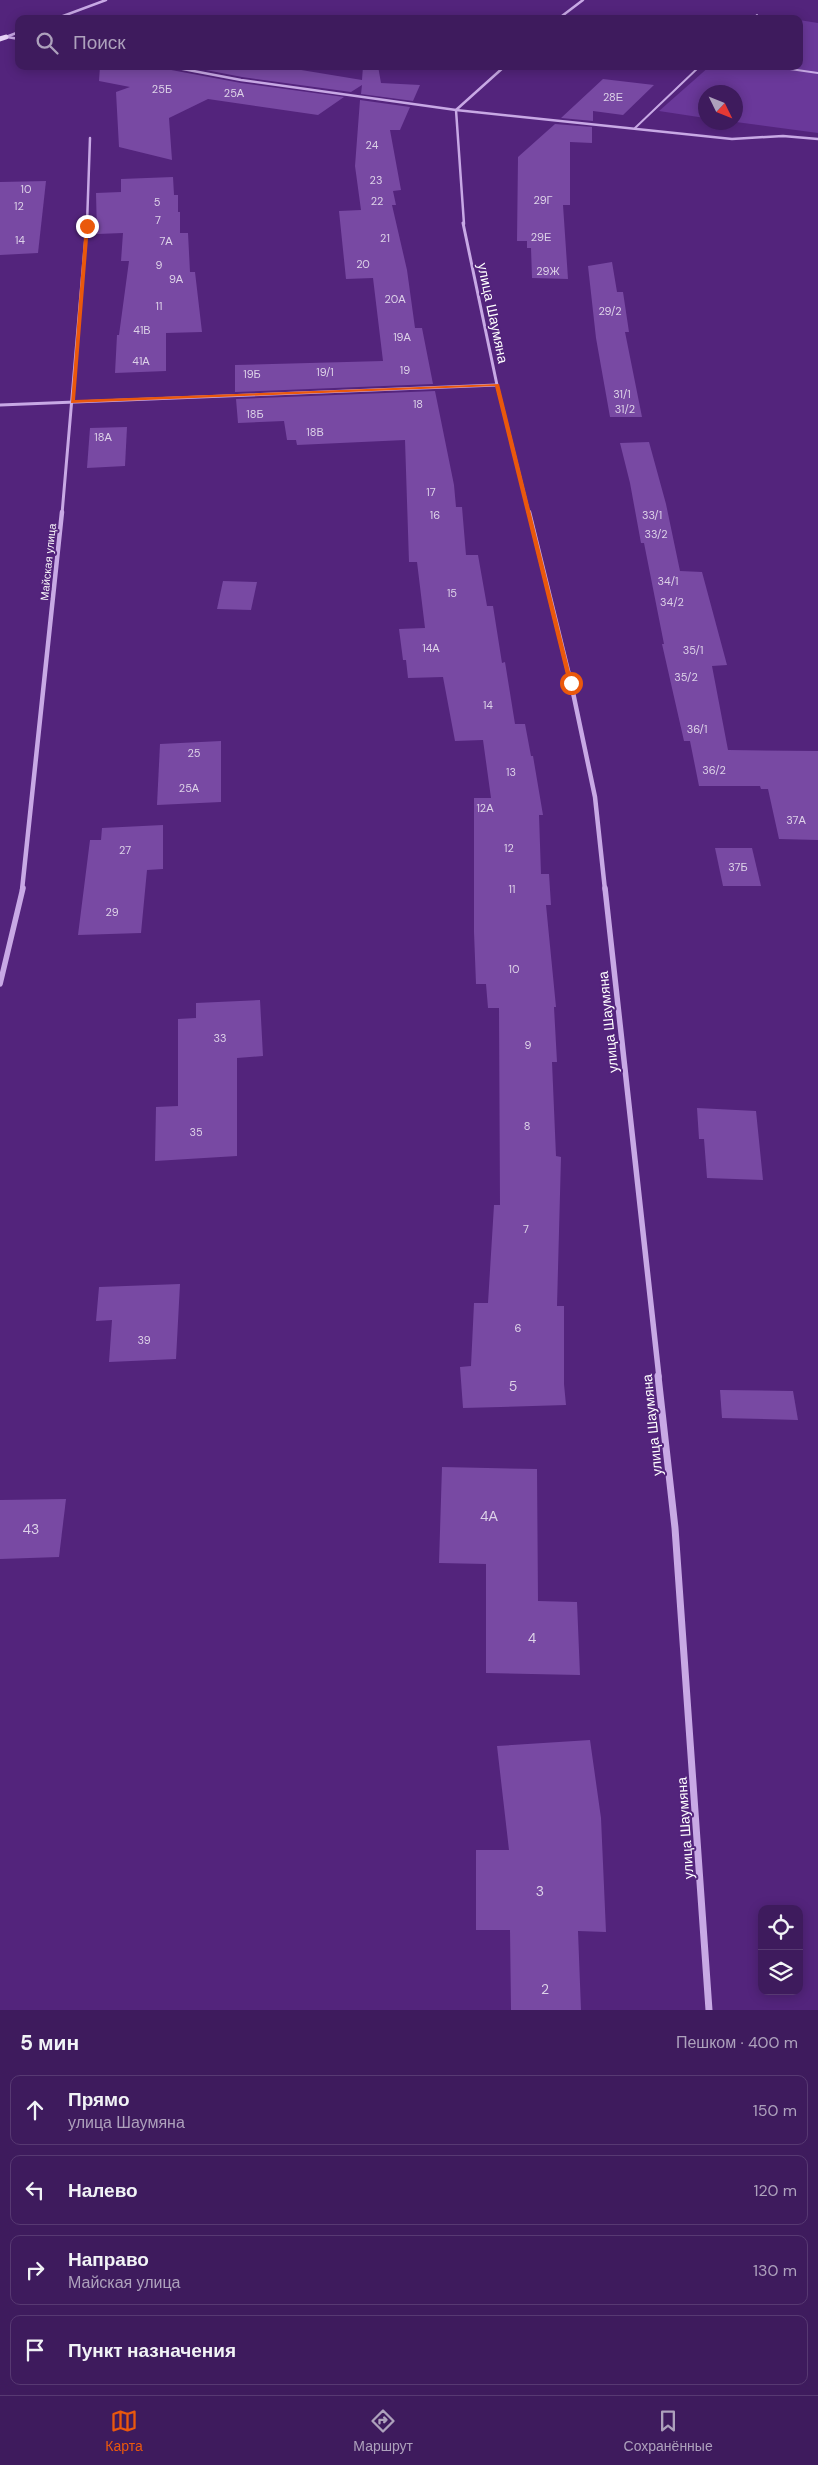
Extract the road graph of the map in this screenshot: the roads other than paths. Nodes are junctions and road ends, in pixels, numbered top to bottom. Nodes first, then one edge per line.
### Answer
1 (106, 0) edge
2 (582, 0) edge
3 (66, 15) edge
4 (563, 15) edge
5 (15, 34) edge
6 (0, 35) edge
7 (6, 37) junction
8 (15, 38) edge
9 (0, 39) edge
10 (188, 70) edge
11 (501, 70) edge
12 (696, 70) edge
13 (797, 70) edge
14 (818, 73) edge
15 (456, 110) junction
16 (635, 128) junction
17 (90, 138) dead end
18 (818, 139) edge
19 (497, 385) junction
20 (73, 402) junction
21 (0, 405) edge
22 (0, 984) edge
23 (709, 2010) edge

1 - 3 street
2 - 4 street
5 - 7 street
6 - 7 street
7 - 8 street
7 - 9 street
10 - 15 street
11 - 15 street
12 - 16 lane
13 - 14 lane
15 - 16 street
15 - 19 street, улица Шаумяна
16 - 18 street
17 - 20 street, Майская улица
19 - 20 street
19 - 23 street, улица Шаумяна
20 - 21 street
20 - 22 street, Майская улица

